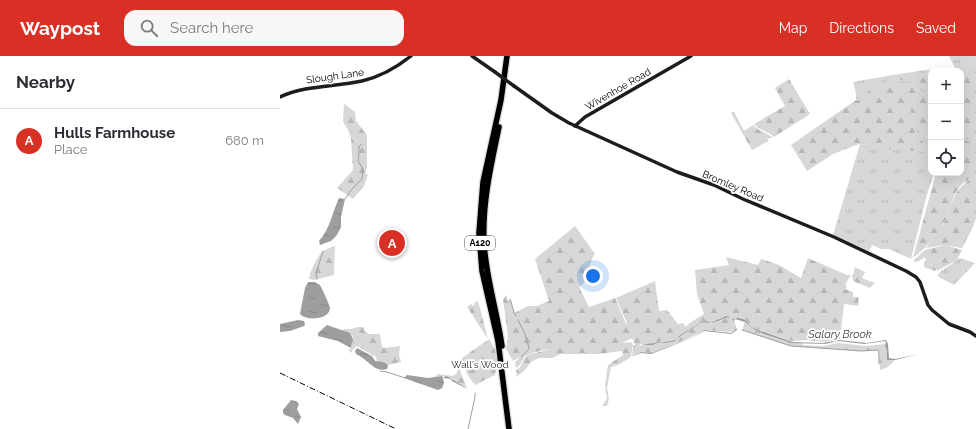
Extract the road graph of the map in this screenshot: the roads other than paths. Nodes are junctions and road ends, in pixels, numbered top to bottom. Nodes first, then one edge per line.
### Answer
1 (411, 56) edge
2 (472, 56) edge
3 (507, 56) edge
4 (510, 56) edge
5 (691, 56) edge
6 (280, 97) edge
7 (575, 126) junction
8 (976, 336) edge
9 (509, 429) edge
10 (513, 429) edge

1 - 6 street, Slough Lane
2 - 7 street, Bromley Road, bridge
3 - 9 highway, A120
4 - 10 highway, A120
5 - 7 street, Wivenhoe Road
7 - 8 street, Bromley Road

